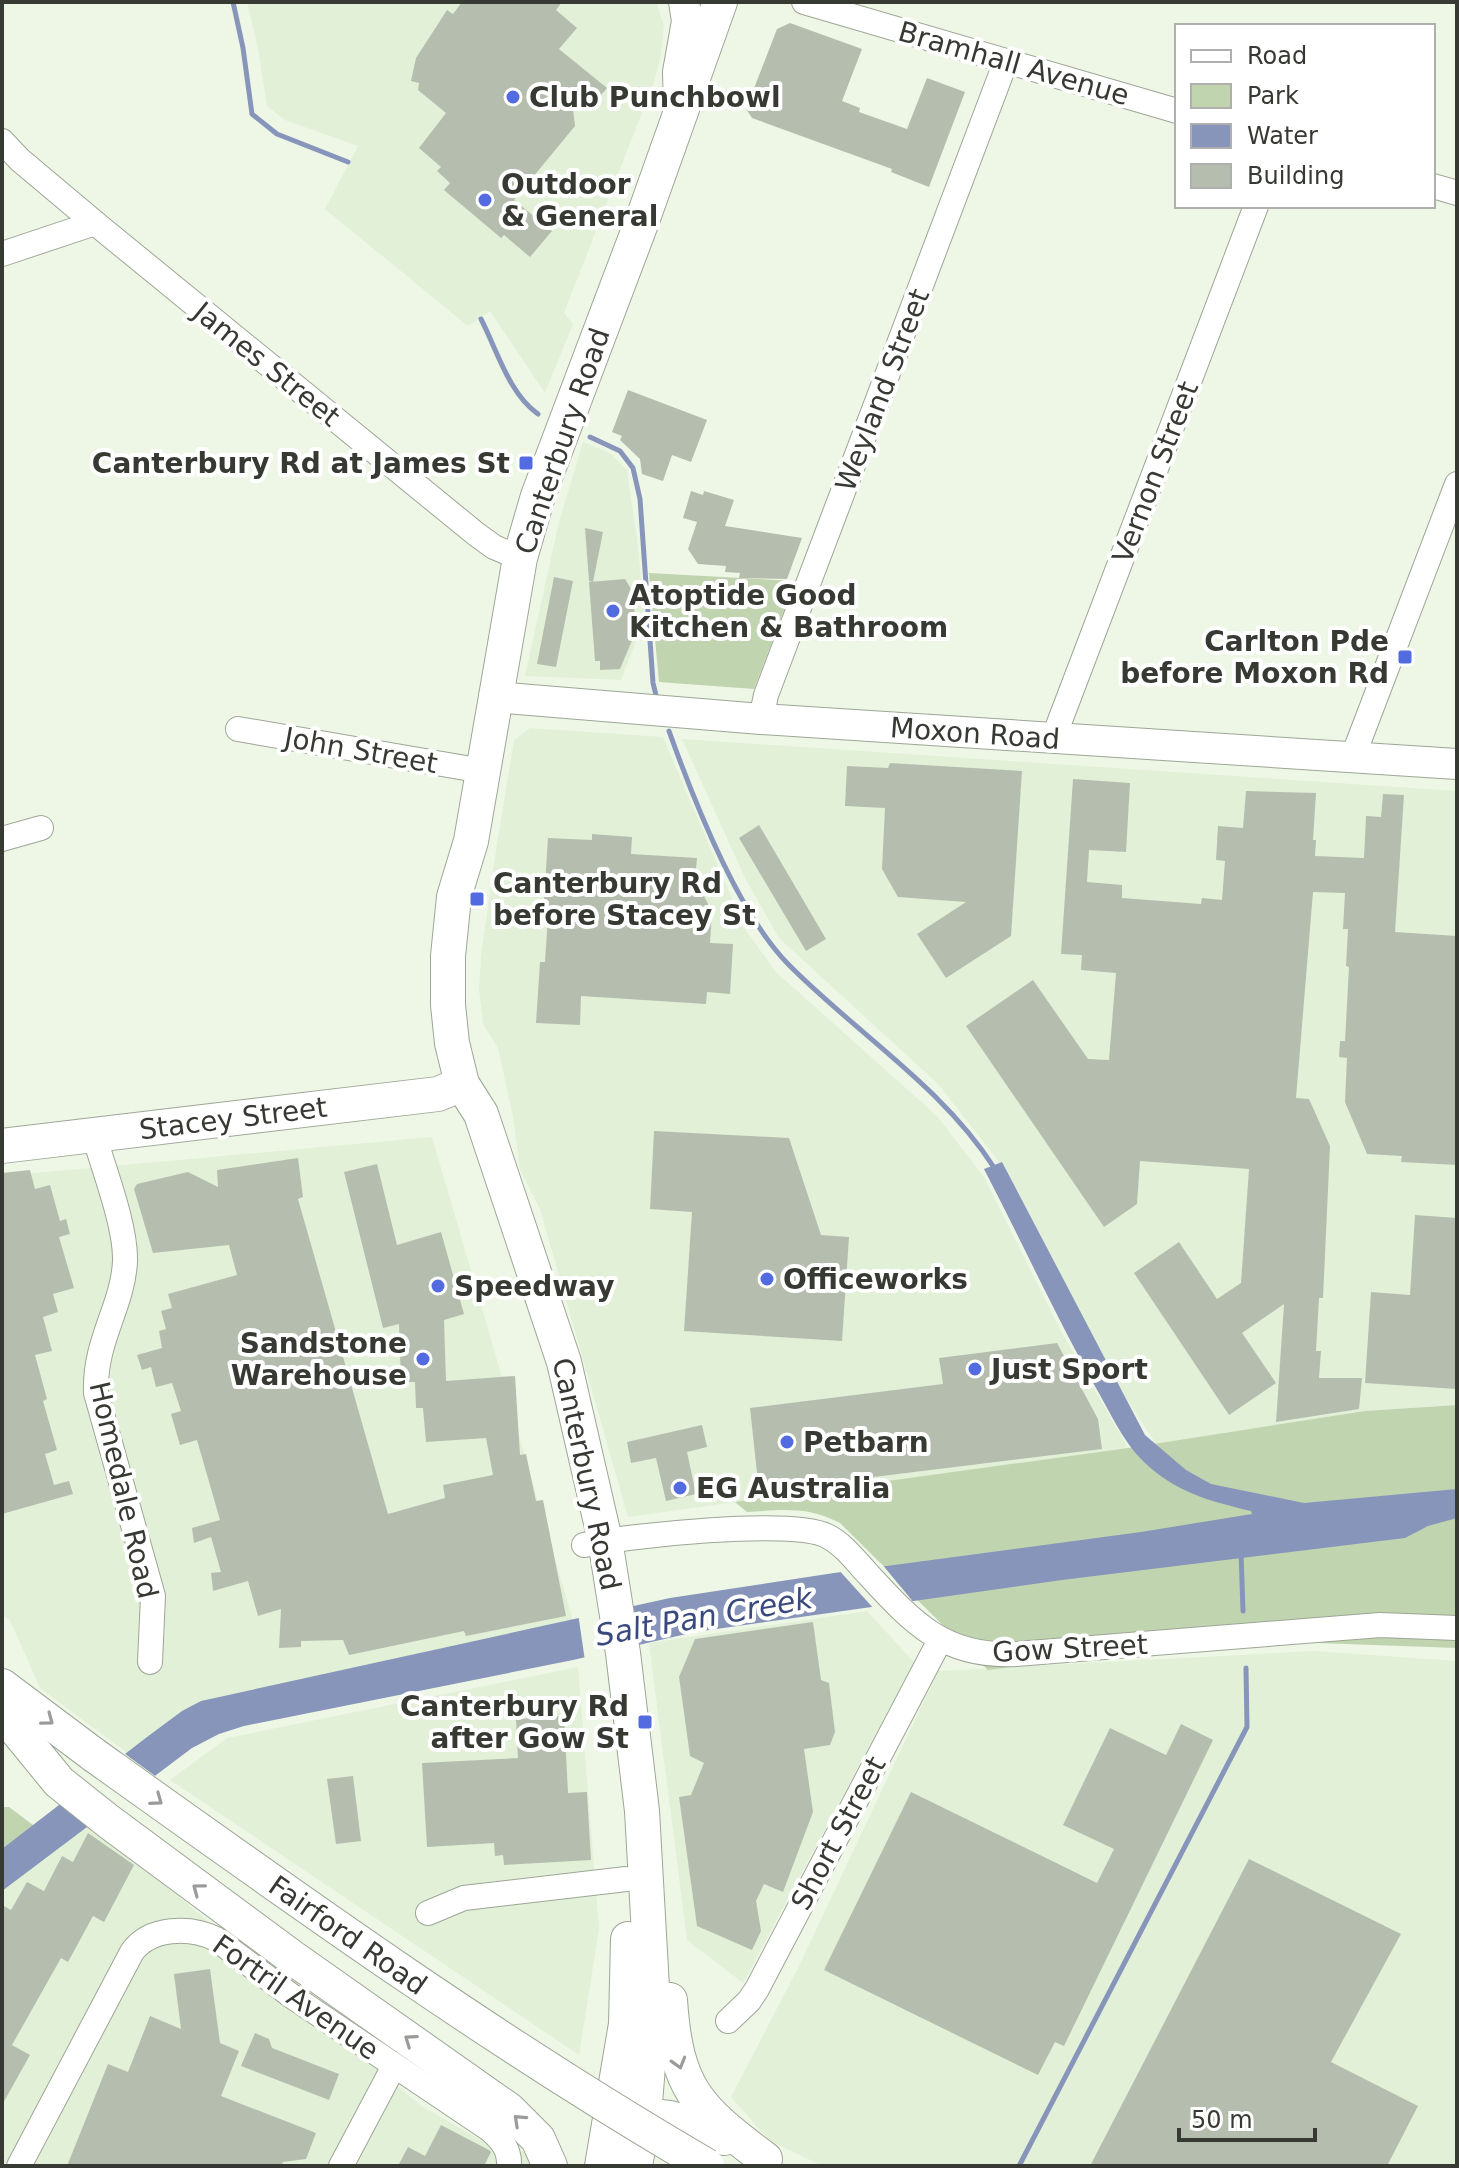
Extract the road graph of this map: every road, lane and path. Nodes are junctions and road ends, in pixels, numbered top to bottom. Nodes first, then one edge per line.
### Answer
1 (684, 2) edge
2 (720, 2) edge
3 (804, 2) edge
4 (1006, 61) junction
5 (1175, 110) edge
6 (679, 115) junction
7 (2, 141) edge
8 (1435, 187) edge
9 (1457, 193) edge
10 (1255, 208) edge
11 (95, 223) junction
12 (2, 254) edge
13 (1457, 484) edge
14 (520, 558) junction
15 (494, 697) junction
16 (761, 719) junction
17 (238, 729) dead end
18 (1053, 739) junction
19 (1352, 759) junction
20 (1457, 764) edge
21 (483, 771) junction
22 (41, 828) dead end
23 (2, 839) edge
24 (462, 1084) junction
25 (94, 1135) junction
26 (2, 1146) edge
27 (594, 1543) junction
28 (1457, 1628) edge
29 (940, 1640) junction
30 (612, 1656) junction
31 (150, 1662) dead end
32 (2, 1686) edge
33 (5, 1719) edge
34 (76, 1769) junction
35 (626, 1879) junction
36 (428, 1913) dead end
37 (647, 1922) junction
38 (728, 2021) dead end
39 (394, 2066) junction
40 (617, 2134) edge
41 (772, 2162) edge
42 (19, 2166) edge
43 (341, 2166) edge
44 (509, 2166) edge
45 (550, 2166) edge
46 (627, 2166) edge
47 (635, 2166) edge
48 (662, 2166) edge
49 (707, 2166) edge

1 - 6 main road
2 - 6 highway, Canterbury Road
3 - 4 street, Bramhall Avenue
4 - 5 street, Bramhall Avenue
4 - 16 street, Weyland Street
6 - 14 highway, Canterbury Road
7 - 11 street, James Street
8 - 9 street
10 - 18 street, Vernon Street
11 - 12 street
11 - 14 street, James Street
13 - 19 street
14 - 15 highway, Canterbury Road
15 - 16 main road, Moxon Road
15 - 21 highway, Canterbury Road
16 - 18 main road, Moxon Road
17 - 21 street, John Street
18 - 19 main road, Moxon Road
19 - 20 main road, Moxon Road
21 - 24 highway, Canterbury Road
22 - 23 street
24 - 25 highway, Stacey Street
24 - 27 highway, Canterbury Road
25 - 26 highway, Stacey Street
25 - 31 street, Homedale Road
27 - 29 street, Gow Street
27 - 30 highway, Canterbury Road
28 - 29 street, Gow Street
29 - 38 street, Short Street
30 - 35 highway, Canterbury Road
30 - 37 highway, Canterbury Road
32 -> 34 highway, Fairford Road
33 - 34 highway, Fairford Road
45 -> 34 highway
34 - 48 highway, Fairford Road
34 -> 49 highway, Fairford Road, bridge
35 - 36 street
35 - 40 highway, Canterbury Road
37 - 40 highway, Canterbury Road
37 -> 41 highway
39 - 42 street, Fortril Avenue
39 - 43 street, Fortril Avenue
39 - 44 street
40 - 41 highway
40 - 46 highway
40 - 47 highway, Canterbury Road

